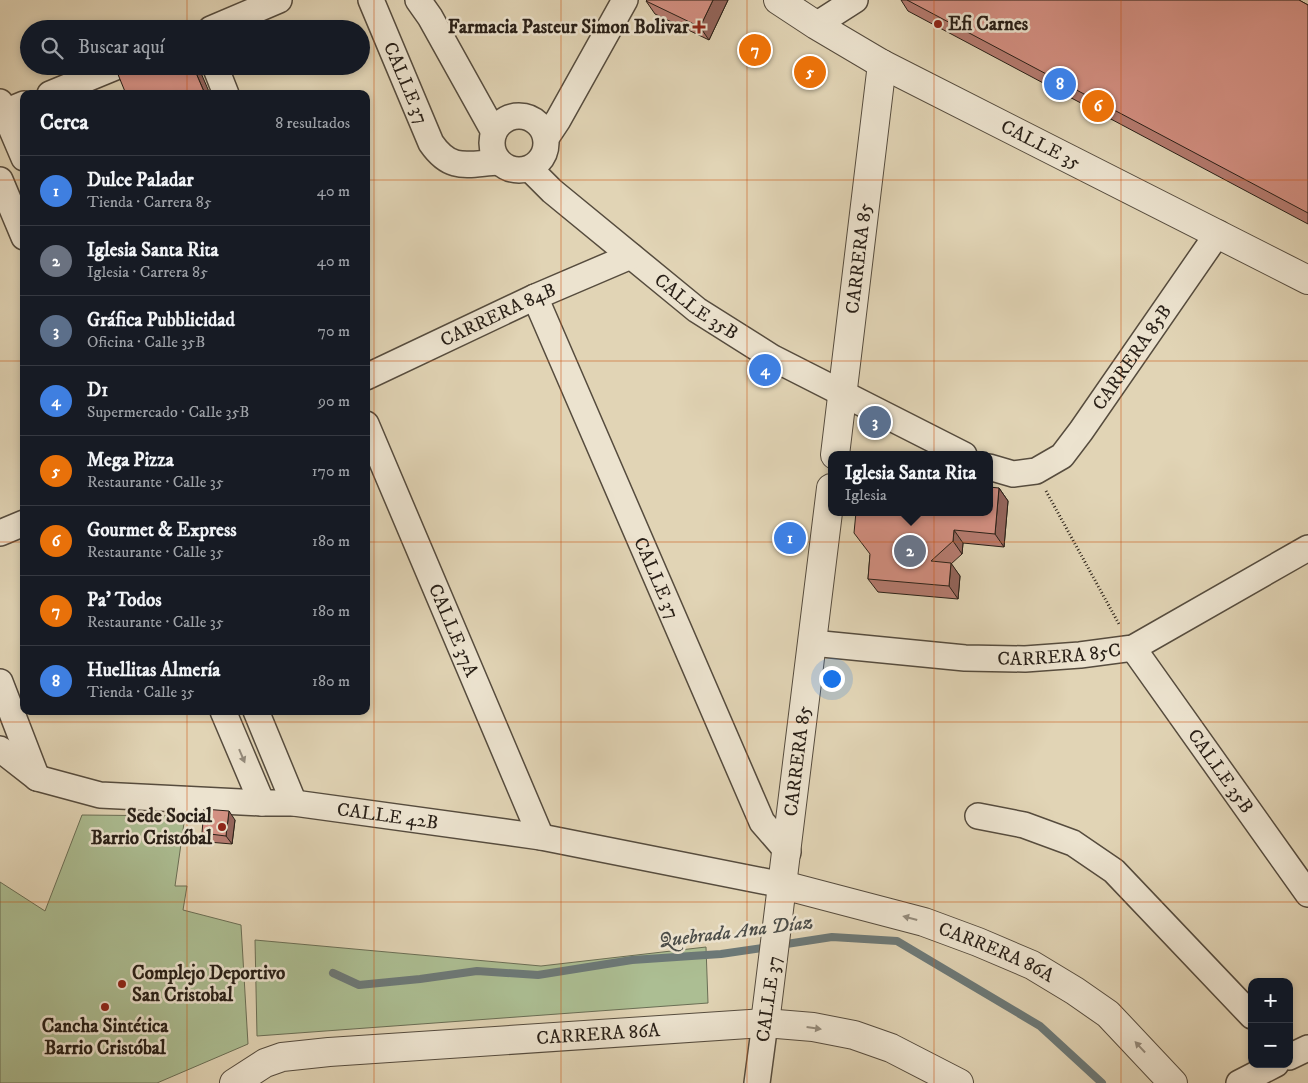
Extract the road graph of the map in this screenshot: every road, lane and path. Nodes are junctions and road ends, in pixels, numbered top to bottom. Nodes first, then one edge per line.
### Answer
1 (279, 0) edge
2 (371, 0) edge
3 (418, 0) edge
4 (625, 0) edge
5 (778, 0) edge
6 (855, 0) edge
7 (232, 20) edge
8 (816, 25) junction
9 (882, 64) junction
10 (96, 75) edge
11 (218, 75) edge
12 (60, 90) edge
13 (224, 90) edge
14 (7, 108) edge
15 (494, 132) junction
16 (546, 138) junction
17 (20, 146) edge
18 (498, 162) junction
19 (530, 169) junction
20 (0, 180) edge
21 (20, 228) edge
22 (1218, 233) junction
23 (631, 256) junction
24 (1308, 280) edge
25 (535, 297) junction
26 (370, 375) edge
27 (843, 394) junction
28 (370, 433) edge
29 (836, 451) edge
30 (956, 451) edge
31 (993, 468) edge
32 (1036, 471) junction
33 (828, 512) edge
34 (20, 525) edge
35 (0, 533) edge
36 (1308, 548) edge
37 (812, 643) junction
38 (1132, 648) junction
39 (0, 682) edge
40 (225, 715) edge
41 (258, 715) edge
42 (0, 749) edge
43 (37, 778) junction
44 (262, 803) junction
45 (294, 803) junction
46 (978, 816) dead end
47 (540, 837) junction
48 (788, 852) junction
49 (1308, 894) edge
50 (782, 896) junction
51 (1248, 1012) edge
52 (766, 1023) junction
53 (1268, 1068) edge
54 (236, 1082) edge
55 (758, 1083) edge
56 (958, 1083) edge
57 (1173, 1083) edge
58 (1239, 1083) edge

1 - 7 street
2 - 18 street, CALLE 37
3 - 15 street
4 - 16 street
5 - 8 street, CALLE 35
6 - 8 street
8 - 9 street, CALLE 35
9 - 22 street, CALLE 35
9 - 27 street, CARRERA 85
10 - 12 street
11 - 13 street
14 - 17 street
15 - 16 street
15 - 18 street
16 - 19 street
18 - 19 street
19 - 23 street, CALLE 35B
20 - 21 street
22 - 24 street, CALLE 35
22 - 32 street, CARRERA 85B
23 - 25 street, CARRERA 84B
23 - 27 street, CALLE 35B
25 - 26 street, CARRERA 84B
25 - 48 street, CALLE 37
27 - 29 street, CARRERA 85
27 - 30 street, CALLE 35B
28 - 47 street, CALLE 37A
31 - 32 street
32 - 38 path
33 - 37 street, CARRERA 85
34 - 35 street
36 - 38 street, CARRERA 85C
37 - 38 street, CARRERA 85C
37 - 48 street, CARRERA 85
38 - 49 street, CALLE 35B
39 - 43 street
40 -> 44 street
41 - 45 street
42 - 43 street, CALLE 42B
43 - 44 street, CALLE 42B
44 - 45 street, CALLE 42B
45 - 47 street, CALLE 42B
46 - 51 street
47 - 50 street, CALLE 42B
48 - 50 street, CARRERA 85
50 - 52 street, CALLE 37
57 -> 50 street, CARRERA 86A
52 - 54 street, CARRERA 86A
52 - 55 street, CALLE 37
52 -> 56 street, CARRERA 86A
53 - 58 street

